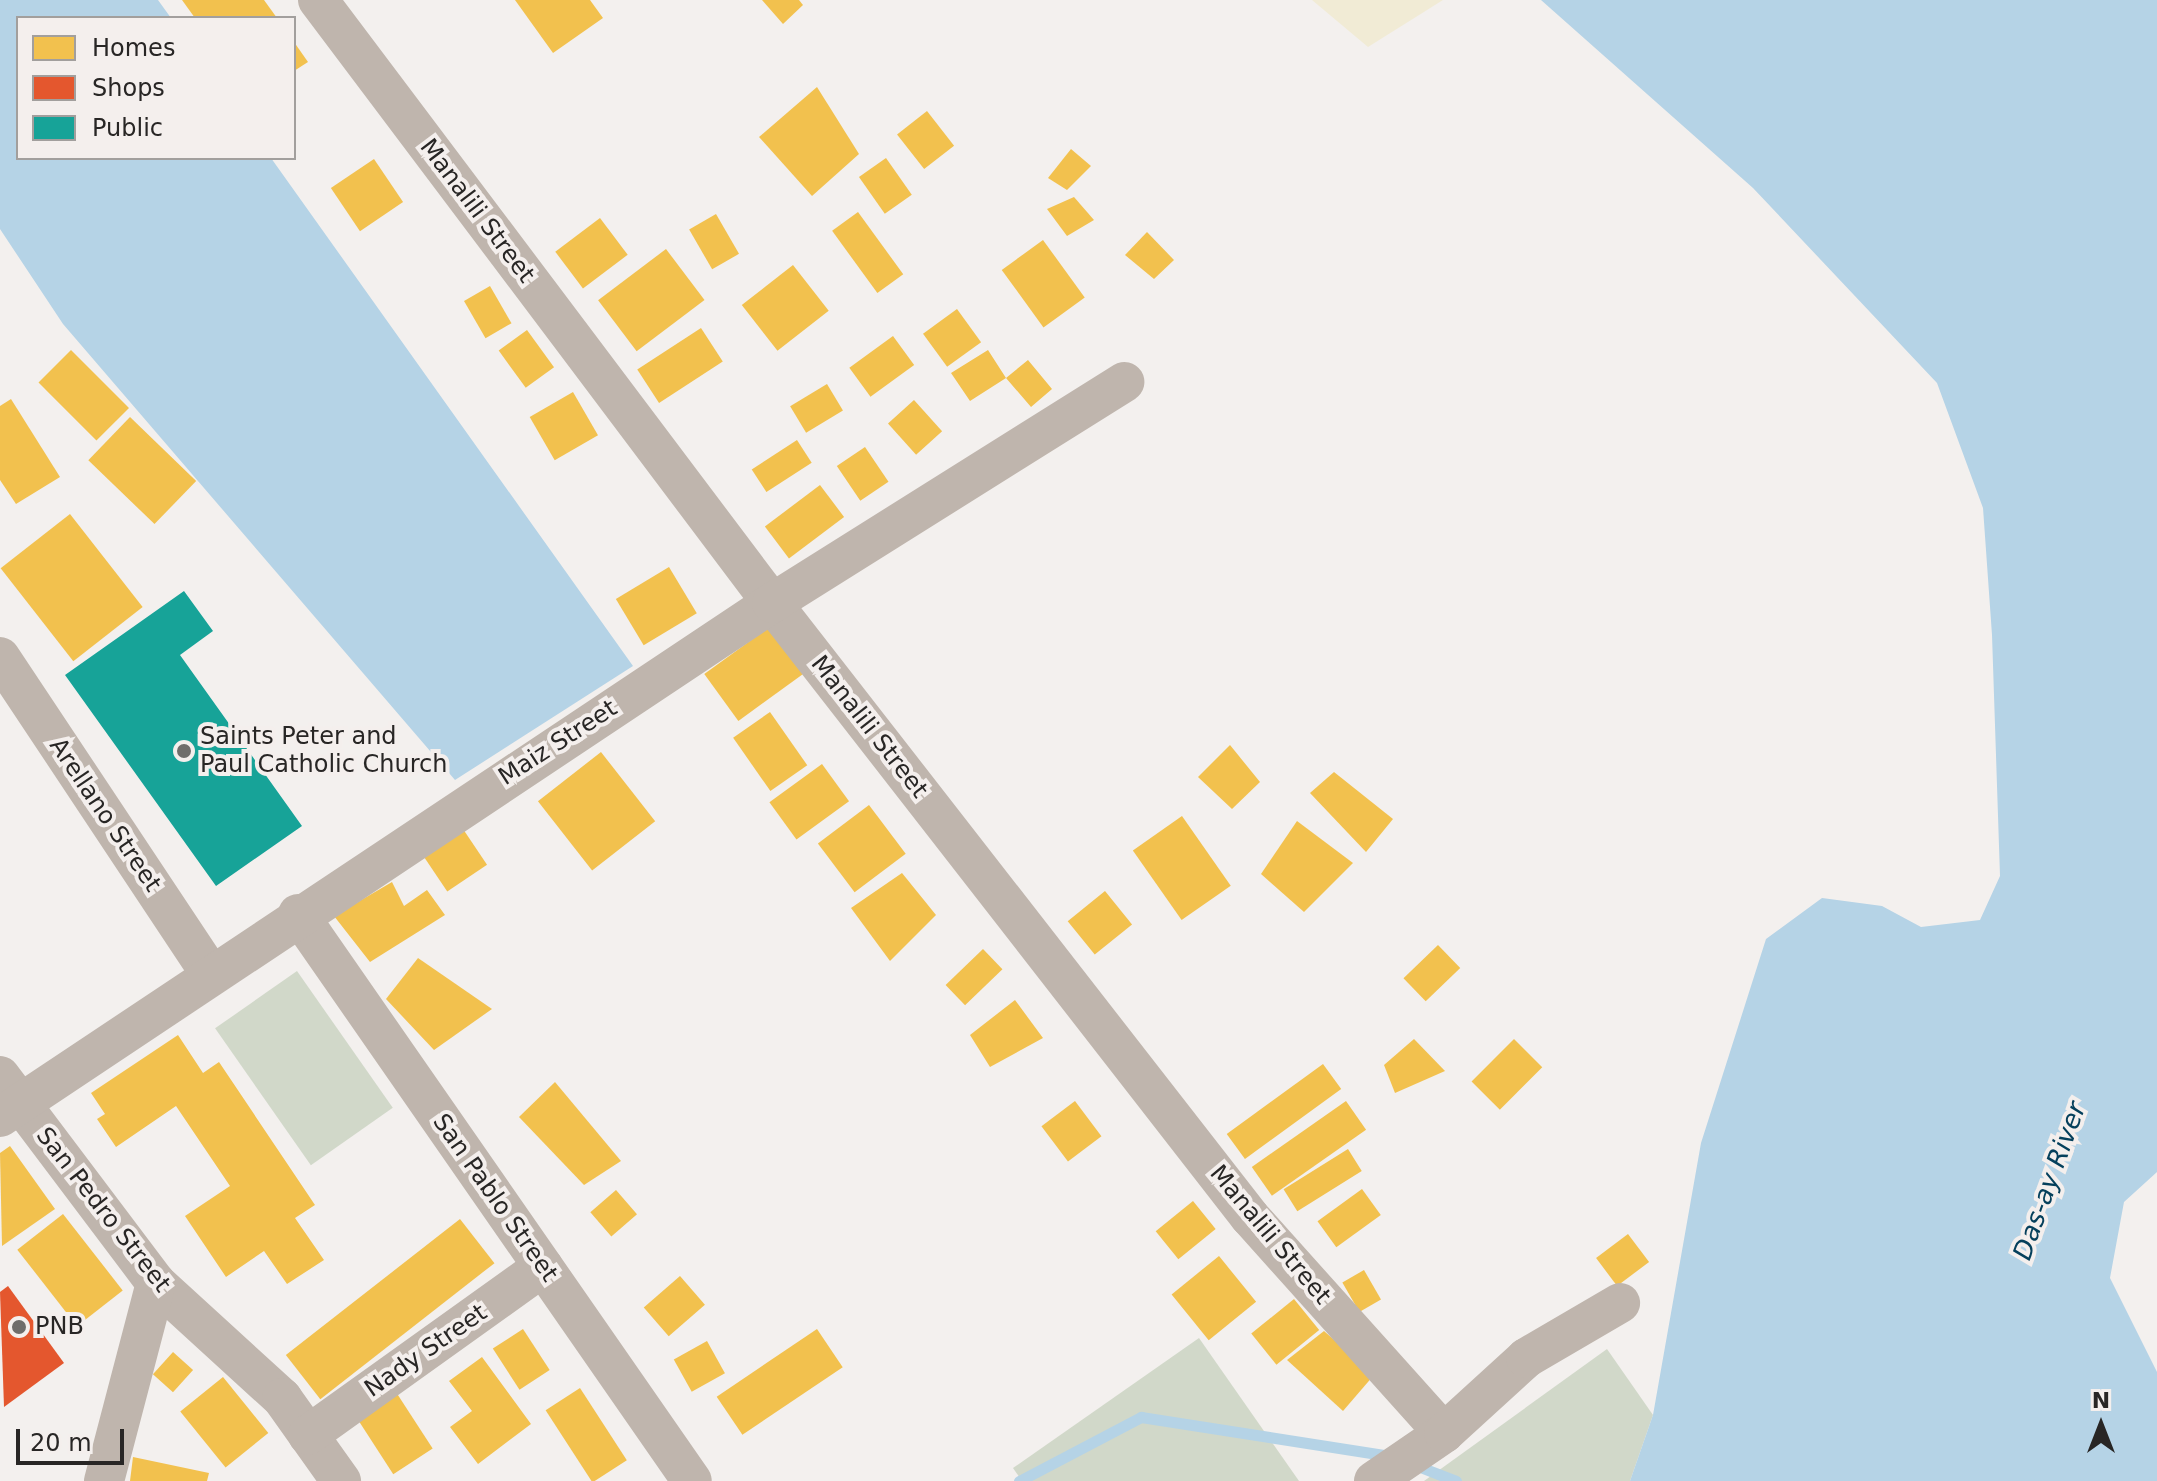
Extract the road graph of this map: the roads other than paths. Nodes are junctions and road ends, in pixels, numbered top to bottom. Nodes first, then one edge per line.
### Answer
1 (318, 0) edge
2 (1124, 382) dead end
3 (772, 603) junction
4 (0, 657) edge
5 (298, 914) junction
6 (211, 974) junction
7 (6, 1099) edge
8 (543, 1267) junction
9 (156, 1283) junction
10 (1620, 1303) dead end
11 (1444, 1433) junction
12 (308, 1435) junction
13 (1386, 1473) edge
14 (104, 1481) edge
15 (341, 1481) edge
16 (692, 1481) edge

1 - 3 street, Manalili Street
2 - 3 street, Maiz Street
3 - 5 street, Maiz Street
3 - 11 street, Manalili Street
4 - 6 street, Arellano Street
5 - 6 street, Maiz Street
5 - 8 street, San Pablo Street
6 - 7 street, Maiz Street
7 - 9 street, San Pedro Street
8 - 12 street, Nady Street
8 - 16 street, San Pablo Street
9 - 12 street, San Pedro Street
9 - 14 street
10 - 11 street
11 - 13 street
12 - 15 street, San Pedro Street

